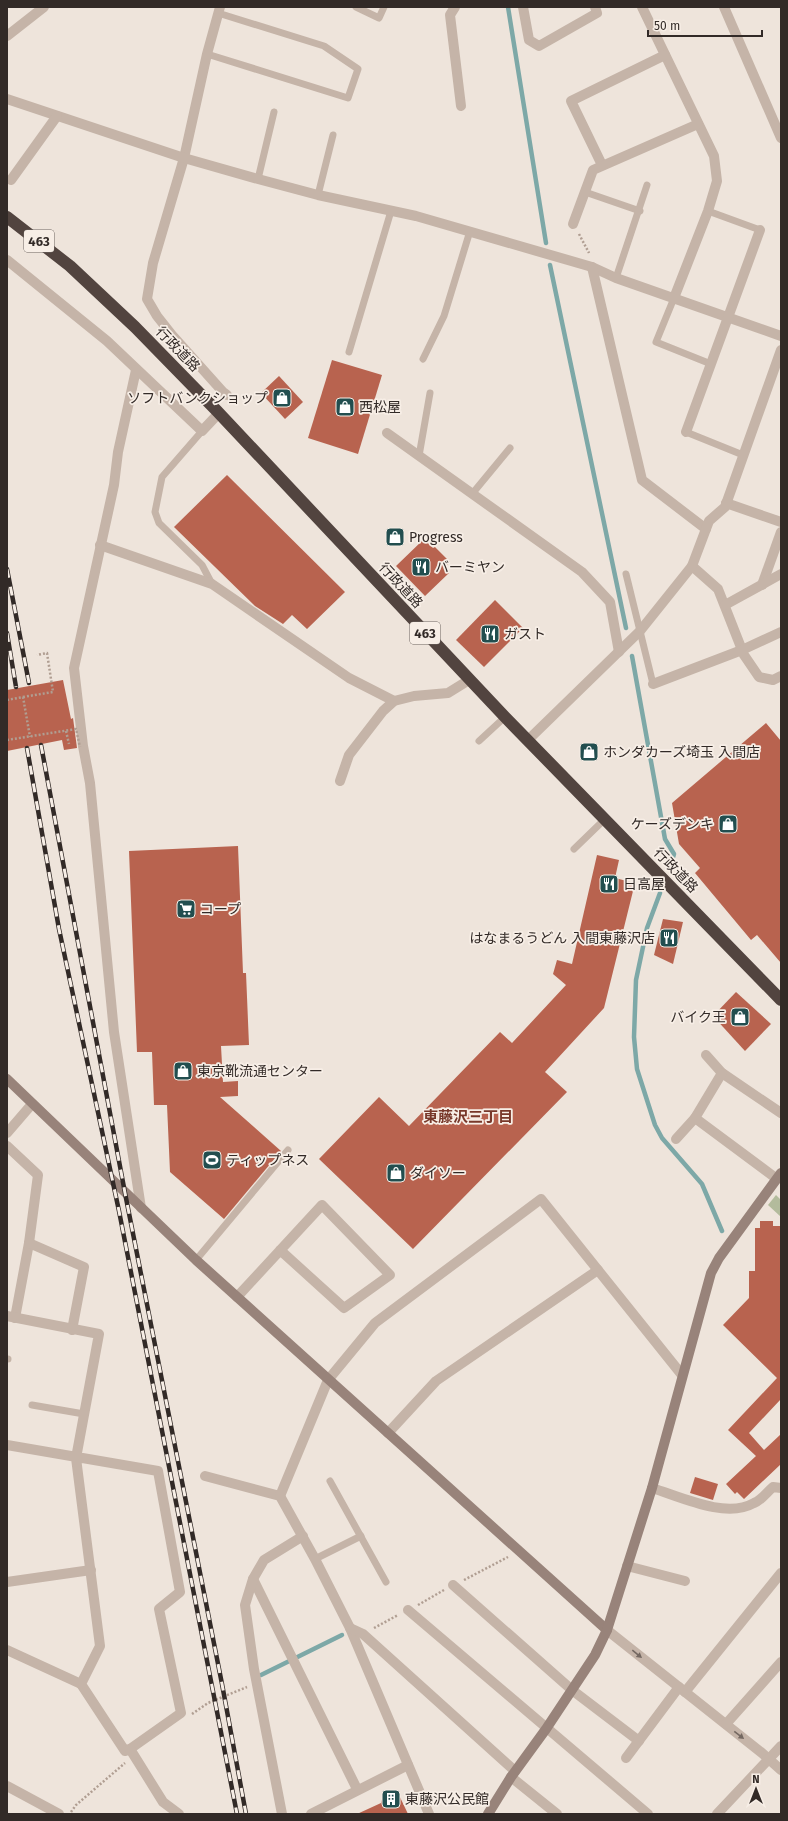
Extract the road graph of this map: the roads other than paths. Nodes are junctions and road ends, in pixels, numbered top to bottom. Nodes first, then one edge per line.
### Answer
1 (44, 7) edge
2 (356, 7) edge
3 (384, 7) edge
4 (523, 7) edge
5 (595, 7) edge
6 (642, 7) edge
7 (724, 7) edge
8 (451, 8) edge
9 (219, 10) edge
10 (7, 36) edge
11 (207, 54) junction
12 (665, 55) junction
13 (7, 99) edge
14 (461, 106) dead end
15 (274, 112) dead end
16 (57, 116) junction
17 (698, 124) junction
18 (332, 135) dead end
19 (781, 138) edge
20 (184, 158) junction
21 (602, 165) junction
22 (258, 179) junction
23 (11, 180) dead end
24 (647, 185) dead end
25 (585, 192) junction
26 (318, 195) junction
27 (391, 211) junction
28 (640, 211) junction
29 (708, 211) junction
30 (7, 217) edge
31 (573, 224) road end
32 (760, 230) joint
33 (470, 231) junction
34 (7, 260) edge
35 (592, 267) junction
36 (616, 278) junction
37 (674, 298) junction
38 (728, 317) junction
39 (781, 336) edge
40 (781, 350) edge
41 (349, 352) dead end
42 (423, 359) dead end
43 (711, 364) junction
44 (136, 370) junction
45 (430, 393) dead end
46 (227, 395) dead end
47 (219, 413) junction
48 (202, 430) junction
49 (686, 432) joint
50 (387, 433) dead end
51 (510, 448) dead end
52 (743, 455) junction
53 (419, 456) junction
54 (472, 494) junction
55 (726, 502) junction
56 (781, 522) edge
57 (706, 529) junction
58 (781, 532) edge
59 (100, 545) junction
60 (692, 566) junction
61 (626, 574) dead end
62 (781, 574) edge
63 (212, 584) junction
64 (762, 585) junction
65 (725, 605) junction
66 (640, 630) junction
67 (781, 632) edge
68 (742, 650) junction
69 (619, 652) junction
70 (781, 676) edge
71 (469, 680) junction
72 (653, 684) joint
73 (394, 701) junction
74 (504, 717) junction
75 (528, 740) junction
76 (479, 741) dead end
77 (340, 781) dead end
78 (605, 819) junction
79 (574, 849) dead end
80 (781, 1000) edge
81 (706, 1055) dead end
82 (722, 1073) junction
83 (7, 1079) edge
84 (32, 1104) junction
85 (781, 1113) edge
86 (695, 1118) junction
87 (7, 1133) edge
88 (676, 1139) dead end
89 (7, 1146) edge
90 (288, 1150) dead end
91 (779, 1176) edge
92 (141, 1208) junction
93 (29, 1243) junction
94 (280, 1250) junction
95 (196, 1260) junction
96 (598, 1270) junction
97 (237, 1297) junction
98 (11, 1317) edge
99 (72, 1330) junction
100 (682, 1376) junction
101 (328, 1380) junction
102 (32, 1405) dead end
103 (84, 1414) junction
104 (388, 1433) junction
105 (7, 1445) edge
106 (76, 1458) junction
107 (205, 1476) dead end
108 (781, 1479) edge
109 (330, 1481) dead end
110 (777, 1487) edge
111 (652, 1488) junction
112 (280, 1496) junction
113 (303, 1536) junction
114 (361, 1536) junction
115 (315, 1558) junction
116 (627, 1566) junction
117 (91, 1570) junction
118 (781, 1573) edge
119 (253, 1578) junction
120 (685, 1581) dead end
121 (7, 1582) edge
122 (386, 1582) dead end
123 (453, 1585) road end
124 (408, 1610) road end
125 (350, 1628) junction
126 (607, 1630) junction
127 (7, 1650) edge
128 (781, 1662) edge
129 (81, 1684) junction
130 (682, 1689) junction
131 (572, 1690) junction
132 (726, 1724) junction
133 (546, 1729) junction
134 (638, 1741) junction
135 (781, 1746) edge
136 (130, 1749) junction
137 (626, 1758) dead end
138 (769, 1759) junction
139 (408, 1765) junction
140 (781, 1770) edge
141 (513, 1774) junction
142 (7, 1786) edge
143 (358, 1789) junction
144 (59, 1814) edge
145 (179, 1814) edge
146 (282, 1814) edge
147 (311, 1814) edge
148 (429, 1814) edge
149 (488, 1814) edge
150 (557, 1814) edge
151 (648, 1814) edge
152 (717, 1814) edge

1 - 10 street
2 - 3 lane
4 - 5 street
6 - 12 street
7 - 19 street
8 - 14 street
9 - 11 street
9 - 11 lane
11 - 20 street
12 - 17 street
12 - 21 street
13 - 16 street
15 - 22 lane
16 - 20 street
16 - 23 street
17 - 21 street
17 - 29 street
18 - 26 lane
20 - 22 street
20 - 46 street
21 - 25 street
22 - 26 street
24 - 28 lane
25 - 28 lane
25 - 31 street
26 - 27 street
27 - 33 street
27 - 41 lane
28 - 36 lane
29 - 32 lane
29 - 37 street
30 - 47 highway, 行政道路 / 463
32 - 38 street
33 - 35 street
33 - 42 lane
34 - 44 street
35 - 36 street
35 - 57 street
36 - 37 street
37 - 38 street
37 - 43 lane
38 - 39 street
38 - 43 street
40 - 52 street
43 - 49 street
44 - 48 street
44 - 59 street
45 - 53 lane
47 - 48 street
47 - 71 highway, 行政道路 / 463
48 - 63 lane
49 - 52 lane
50 - 53 street
51 - 54 lane
52 - 55 street
53 - 54 street
54 - 69 street
55 - 56 street
55 - 57 street
57 - 60 street
58 - 64 street
59 - 63 street
59 - 92 street
60 - 65 street
60 - 66 street
61 - 66 lane
62 - 64 street
63 - 73 street
64 - 65 street
65 - 68 street
66 - 69 street
66 - 72 lane
67 - 68 street
68 - 70 street
68 - 72 street
69 - 75 street
71 - 73 street
71 - 74 highway, 行政道路 / 463
73 - 77 street
74 - 75 highway, 行政道路 / 463
74 - 76 lane
75 - 78 highway, 行政道路 / 463
78 - 79 lane
78 - 80 highway, 行政道路 / 463
81 - 82 street
82 - 85 street
82 - 86 street
83 - 84 street
84 - 87 street
84 - 92 street
86 - 88 street
86 - 91 street
89 - 93 street
90 - 95 lane
91 - 100 street
92 - 95 street
93 - 98 street
93 - 99 street
94 - 94 street
94 - 97 street
95 - 97 street
96 - 100 street
96 - 101 street
96 - 104 street
97 - 101 street
98 - 99 street
99 - 103 street
100 - 111 street
101 - 104 street
101 - 112 street
102 - 103 lane
103 - 106 street
104 - 126 street
105 - 106 street
106 - 117 street
106 - 136 street
107 - 112 street
108 - 110 street
109 - 114 lane
110 - 111 street
111 - 116 street
112 - 113 street
113 - 115 street
113 - 119 street
114 - 115 lane
114 - 122 lane
115 - 125 street
116 - 120 street
116 - 126 street
117 - 121 street
117 - 129 street
118 - 130 street
119 - 143 street
119 - 146 street
123 - 131 street
124 - 133 street
125 - 139 street
125 - 141 street
126 -> 130 street
126 - 131 street
127 - 129 street
128 - 132 street
129 - 136 street
130 - 132 street
130 - 134 street
131 - 133 street
131 - 134 street
132 -> 138 street
133 - 141 street
133 - 151 street
134 - 137 street
135 - 138 street
136 - 145 street
138 - 140 street
138 - 152 street
139 - 143 street
139 - 148 street
141 - 149 street
141 - 150 street
142 - 144 street
143 - 147 street

